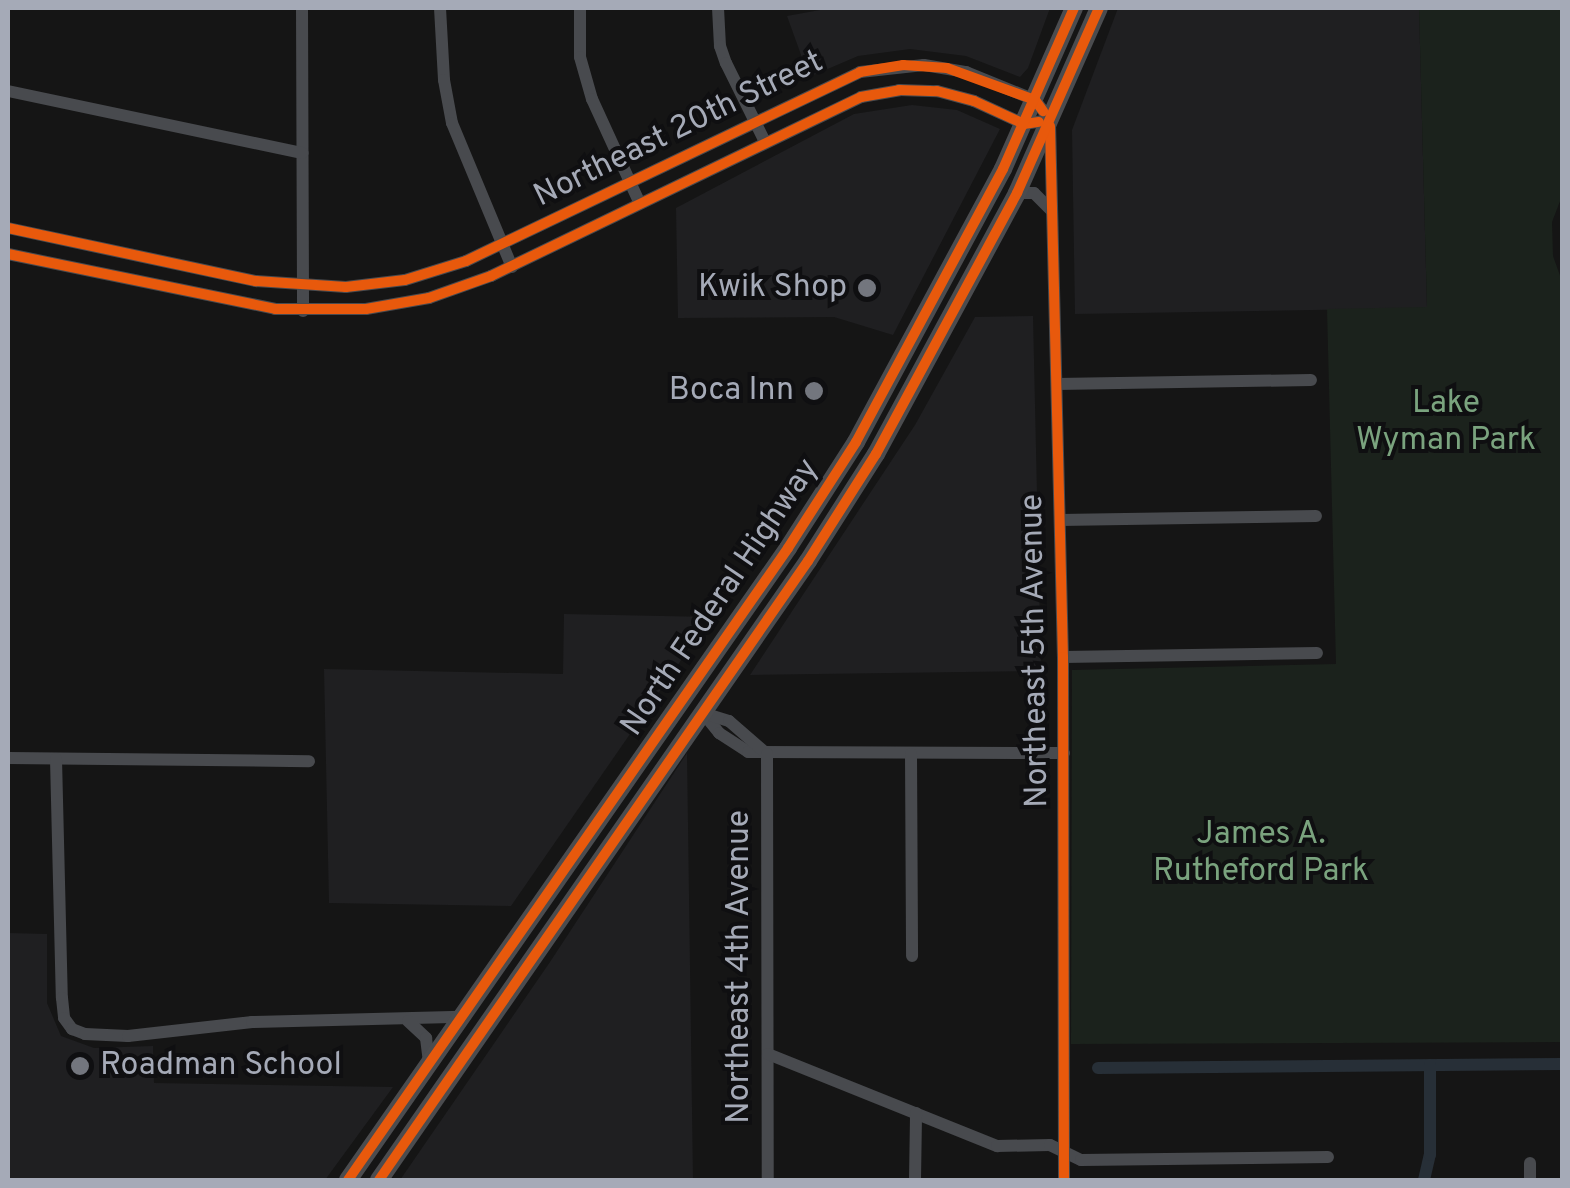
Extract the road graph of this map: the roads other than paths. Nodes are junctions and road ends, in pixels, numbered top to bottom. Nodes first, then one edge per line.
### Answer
1 (302, 8) edge
2 (440, 8) edge
3 (580, 8) edge
4 (718, 8) edge
5 (1074, 8) edge
6 (1098, 8) edge
7 (910, 65) junction
8 (8, 90) edge
9 (910, 90) junction
10 (1035, 100) junction
11 (754, 120) junction
12 (1050, 120) junction
13 (1024, 124) junction
14 (765, 142) junction
15 (303, 153) junction
16 (629, 182) junction
17 (1017, 192) junction
18 (640, 204) junction
19 (1052, 210) junction
20 (8, 228) edge
21 (503, 244) junction
22 (8, 254) edge
23 (512, 266) junction
24 (304, 286) junction
25 (303, 311) junction
26 (922, 326) junction
27 (942, 338) junction
28 (1311, 380) dead end
29 (1057, 384) junction
30 (873, 412) junction
31 (876, 454) junction
32 (1316, 516) dead end
33 (1060, 520) junction
34 (788, 548) junction
35 (808, 562) junction
36 (1317, 653) dead end
37 (1063, 657) junction
38 (705, 668) junction
39 (682, 701) junction
40 (703, 712) junction
41 (679, 745) junction
42 (1064, 753) junction
43 (767, 754) junction
44 (912, 754) junction
45 (8, 758) edge
46 (56, 758) junction
47 (309, 761) dead end
48 (912, 956) dead end
49 (462, 1017) junction
50 (408, 1021) junction
51 (442, 1045) junction
52 (768, 1054) junction
53 (428, 1064) junction
54 (448, 1077) junction
55 (916, 1113) junction
56 (1064, 1152) junction
57 (1328, 1157) dead end
58 (1530, 1162) dead end
59 (348, 1180) edge
60 (379, 1180) edge
61 (768, 1180) edge
62 (915, 1180) edge
63 (1064, 1180) edge
64 (1530, 1180) edge

1 - 15 street
2 - 21 street
3 - 16 street
4 - 11 street
5 - 10 main road, North Federal Highway
6 - 12 main road, North Federal Highway
7 - 9 street
7 - 10 street, Northeast 20th Street
7 - 11 street, Northeast 20th Street
8 - 15 street
9 - 13 street, Northeast 20th Street
9 - 14 street, Northeast 20th Street
10 - 12 street
10 - 13 main road, North Federal Highway
11 - 14 street
11 - 16 street, Northeast 20th Street
12 - 13 street
12 - 17 main road, North Federal Highway
12 - 19 street, Northeast 5th Avenue
13 - 26 main road, North Federal Highway
14 - 18 street, Northeast 20th Street
15 - 24 street
16 - 18 street
16 - 21 street, Northeast 20th Street
17 - 19 street
17 - 27 main road, North Federal Highway
18 - 23 street, Northeast 20th Street
19 - 29 street, Northeast 5th Avenue
20 - 24 street, Northeast 20th Street
21 - 23 street
21 - 24 street, Northeast 20th Street
22 - 25 street, Northeast 20th Street
23 - 25 street, Northeast 20th Street
24 - 25 street
26 - 27 main road
26 - 30 main road, North Federal Highway
27 - 31 main road, North Federal Highway
28 - 29 street
29 - 33 street, Northeast 5th Avenue
30 - 31 main road
30 - 34 main road, North Federal Highway
31 - 35 main road, North Federal Highway
32 - 33 street
33 - 37 street, Northeast 5th Avenue
34 - 35 street
34 - 38 main road, North Federal Highway
35 - 40 main road, North Federal Highway
36 - 37 street
37 - 42 street, Northeast 5th Avenue
38 - 39 main road, North Federal Highway
38 - 40 main road
39 - 41 main road
39 - 49 main road, North Federal Highway
40 - 41 main road, North Federal Highway
40 - 43 street
41 - 54 main road, North Federal Highway
42 - 44 street
42 - 56 street, Northeast 5th Avenue
43 - 44 street
43 - 52 street, Northeast 4th Avenue
44 - 48 street
45 - 46 street
46 - 47 street
46 - 50 street
49 - 50 street
49 - 51 main road, North Federal Highway
50 - 53 street
51 - 53 main road, North Federal Highway
51 - 54 main road
52 - 55 street
52 - 61 street, Northeast 4th Avenue
53 - 59 main road, North Federal Highway
54 - 60 main road, North Federal Highway
55 - 56 street
55 - 62 street
56 - 57 street
56 - 63 street, Northeast 5th Avenue
58 - 64 street

